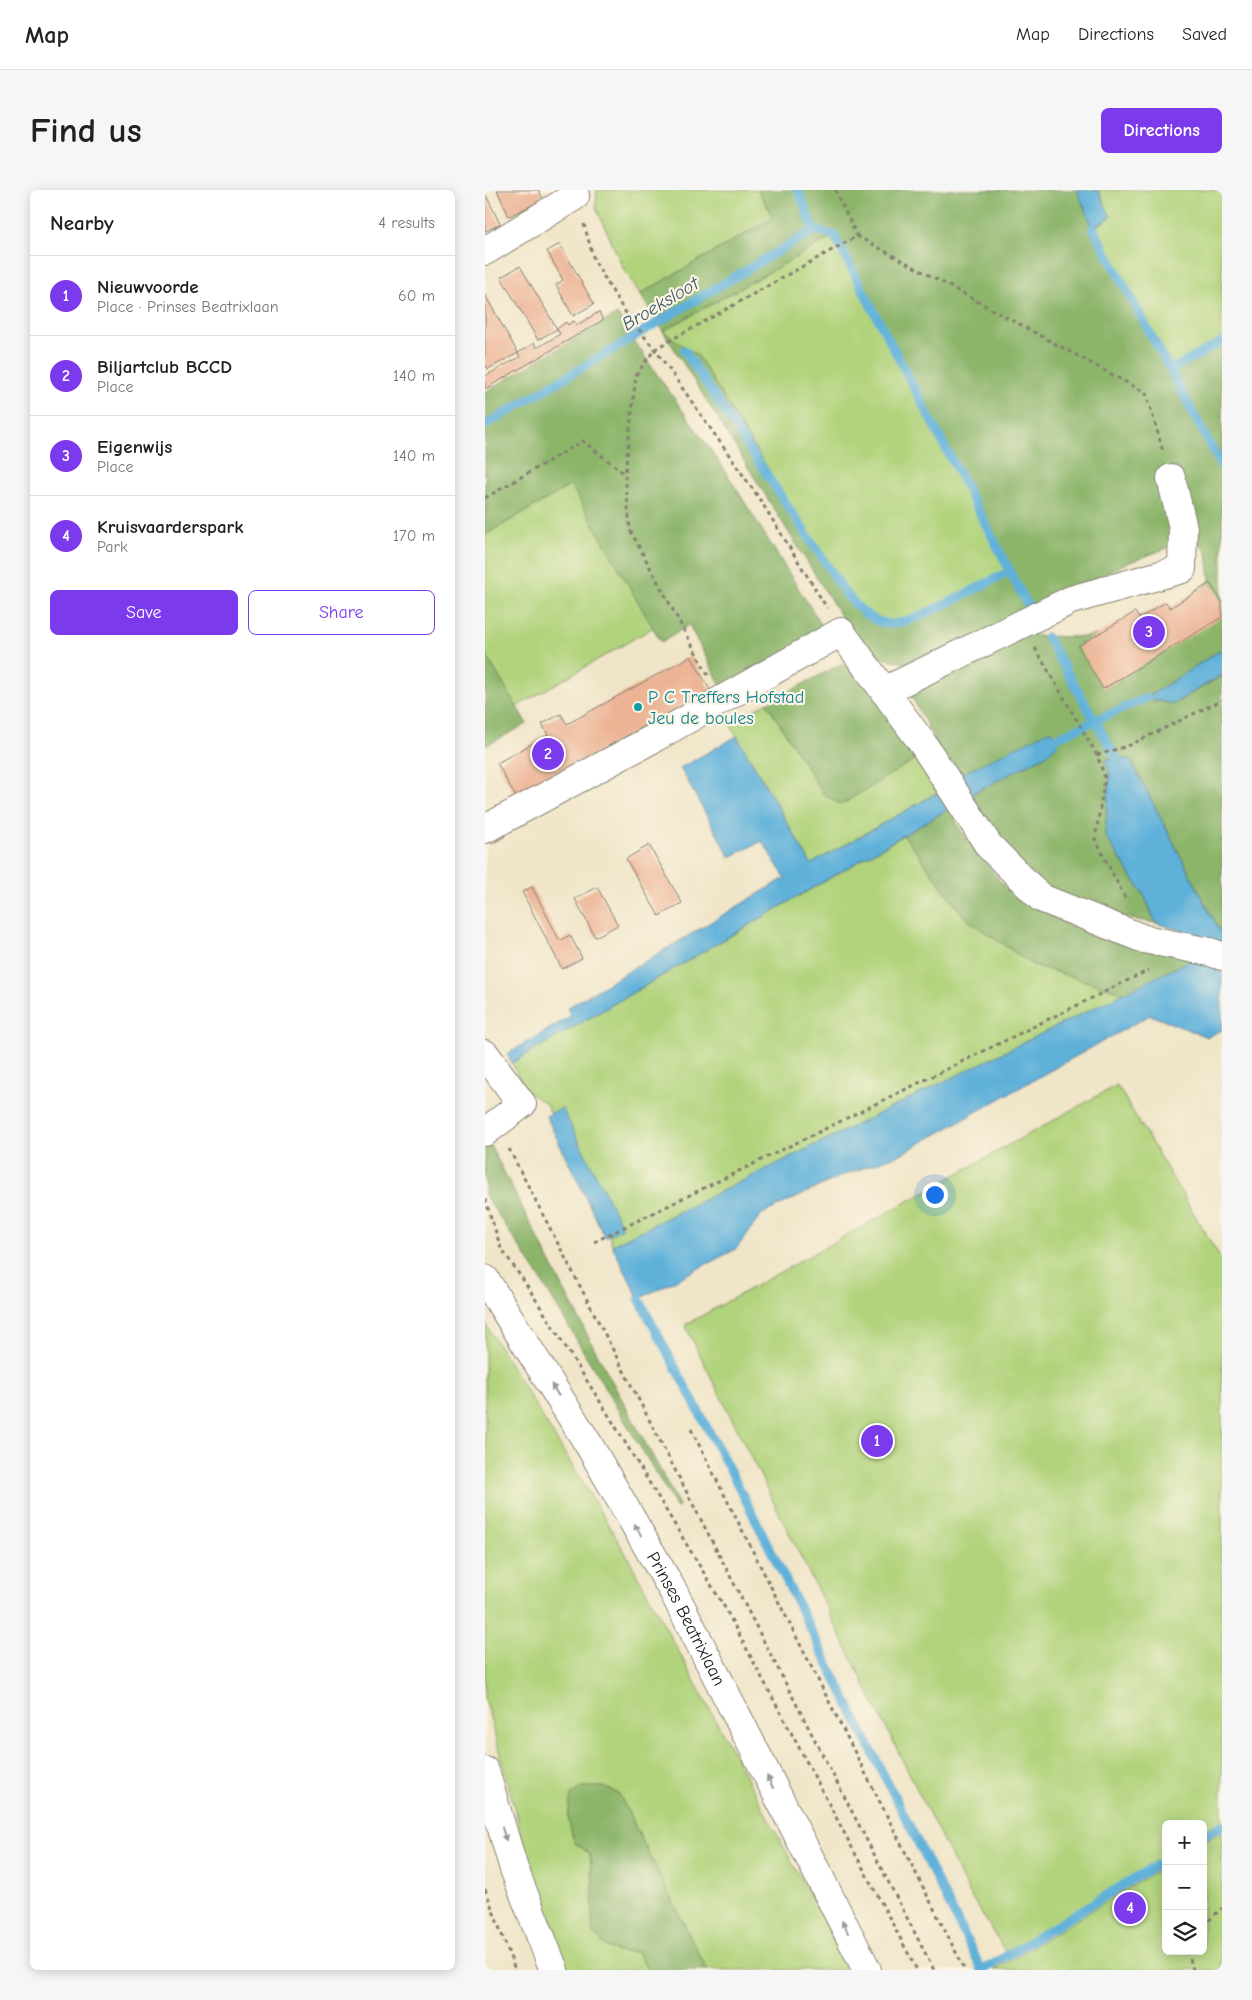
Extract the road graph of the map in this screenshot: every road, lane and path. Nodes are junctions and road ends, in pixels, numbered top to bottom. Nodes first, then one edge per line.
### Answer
1 (835, 190) edge
2 (575, 193) edge
3 (857, 236) junction
4 (485, 251) edge
5 (655, 349) junction
6 (625, 475) junction
7 (1171, 478) joint
8 (485, 498) edge
9 (1021, 624) junction
10 (841, 632) junction
11 (884, 691) junction
12 (722, 700) junction
13 (1222, 700) edge
14 (1097, 754) junction
15 (497, 819) edge
16 (1144, 939) junction
17 (1222, 956) edge
18 (1150, 970) dead end
19 (485, 1054) edge
20 (490, 1127) edge
21 (594, 1242) dead end
22 (485, 1279) edge
23 (691, 1429) dead end
24 (485, 1770) edge
25 (485, 1889) edge
26 (1221, 1910) edge
27 (1207, 1922) edge
28 (1189, 1955) edge
29 (515, 1970) edge
30 (554, 1970) edge
31 (867, 1970) edge
32 (934, 1970) edge
33 (965, 1970) edge
34 (1193, 1970) edge

1 - 3 path
2 - 4 main road
2 - 5 path
3 - 5 path
3 - 7 path
5 - 6 path
5 - 10 path
6 - 8 path
6 - 12 path
7 - 9 main road
9 - 11 main road
9 - 14 path
10 - 11 main road
10 - 12 main road
11 - 16 main road
12 - 15 main road
13 - 14 path
14 - 16 path
16 - 17 main road
18 - 21 path
19 - 20 main road
20 - 32 path
31 -> 22 main road, Prinses Beatrixlaan
23 - 33 path
24 -> 30 main road
25 - 29 path
26 - 27 path
28 - 34 path

